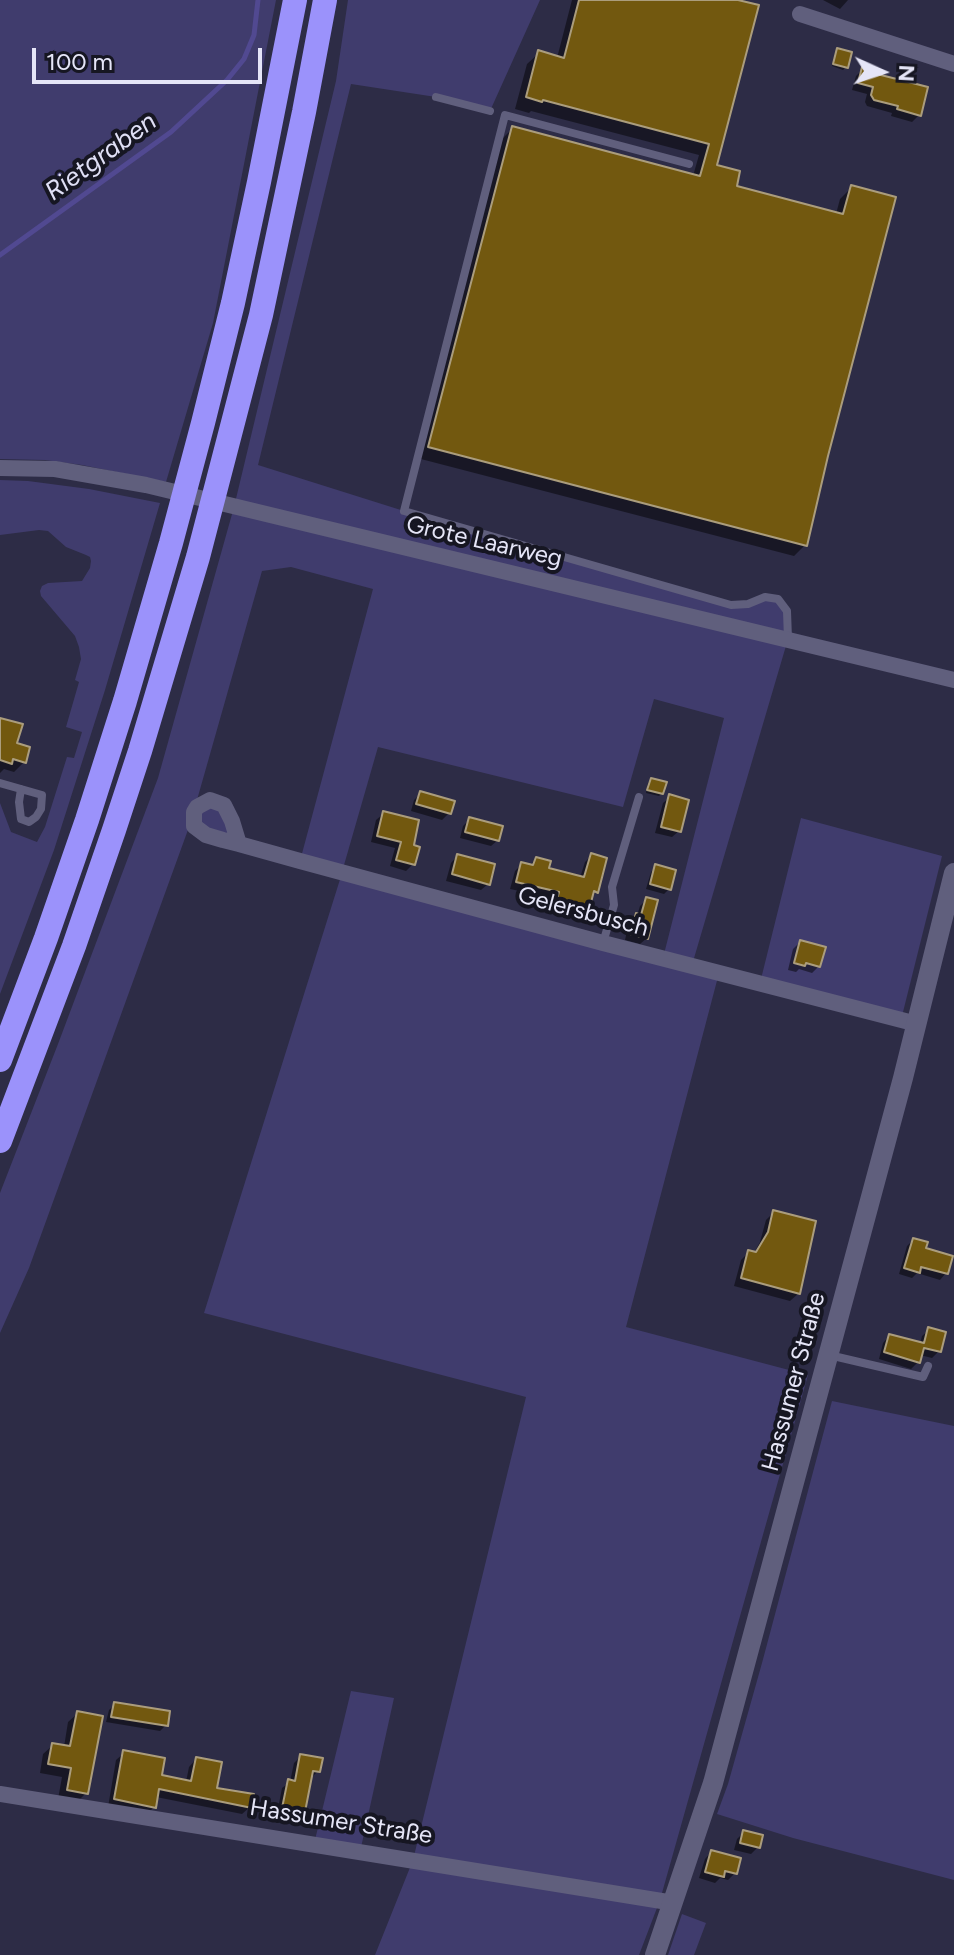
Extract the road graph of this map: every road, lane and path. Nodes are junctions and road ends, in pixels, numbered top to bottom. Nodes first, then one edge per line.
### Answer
1 (295, 0) edge
2 (325, 0) edge
3 (800, 14) dead end
4 (954, 64) edge
5 (436, 97) dead end
6 (490, 111) dead end
7 (689, 164) dead end
8 (0, 468) edge
9 (788, 639) junction
10 (954, 680) edge
11 (0, 783) edge
12 (21, 789) dead end
13 (639, 797) dead end
14 (239, 844) dead end
15 (954, 873) edge
16 (603, 943) junction
17 (917, 1024) junction
18 (0, 1060) edge
19 (0, 1141) edge
20 (829, 1355) junction
21 (928, 1366) dead end
22 (0, 1794) edge
23 (674, 1903) junction
24 (655, 1955) edge

1 - 18 highway
2 - 19 highway
3 - 4 street
5 - 6 lane
7 - 9 lane
8 - 9 street, Grote Laarweg
9 - 10 street, Grote Laarweg
11 - 12 lane
13 - 16 lane
14 - 16 street, Gelersbusch
15 - 17 street, Hassumer Straße
16 - 17 street, Gelersbusch
17 - 20 street, Hassumer Straße
20 - 21 lane
20 - 23 street, Hassumer Straße
22 - 23 street, Hassumer Straße
23 - 24 street, Hassumer Straße

